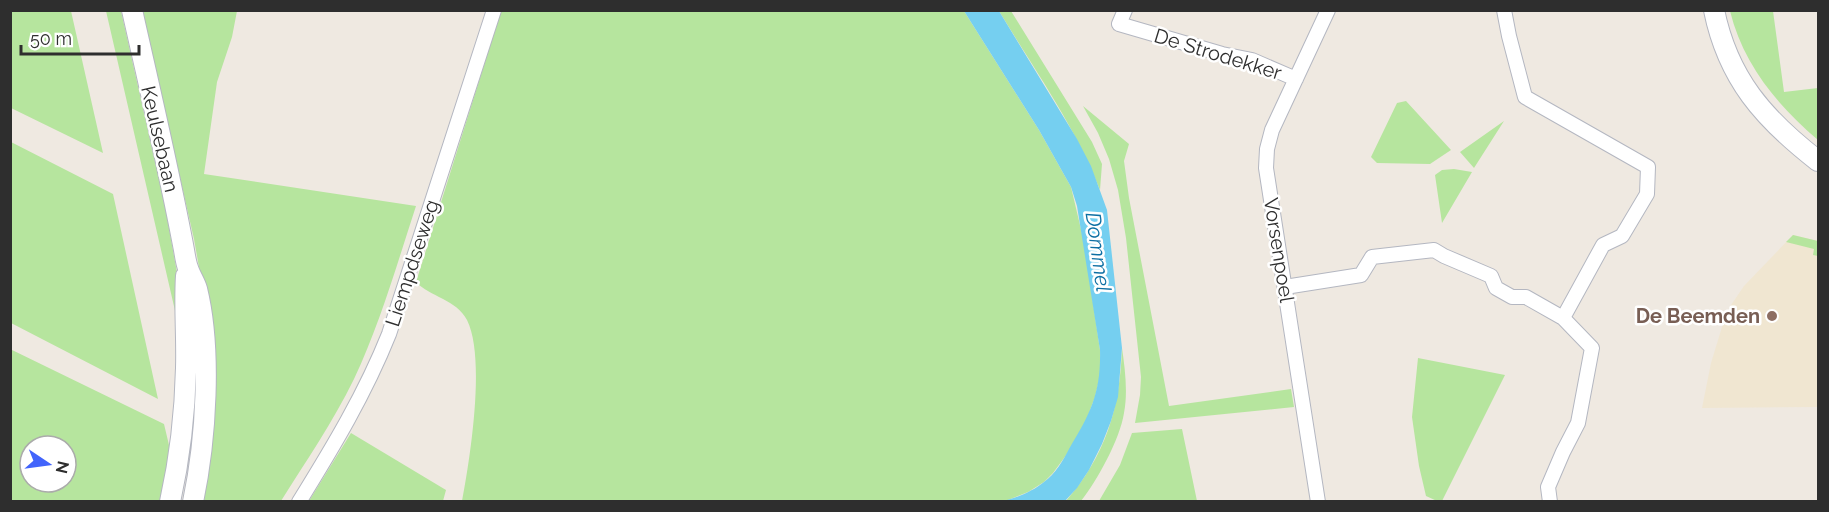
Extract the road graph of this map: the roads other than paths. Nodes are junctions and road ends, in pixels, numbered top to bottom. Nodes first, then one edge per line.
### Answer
1 (132, 10) edge
2 (494, 10) edge
3 (1125, 10) edge
4 (1328, 10) edge
5 (1504, 10) edge
6 (1714, 10) edge
7 (1296, 79) junction
8 (1818, 161) edge
9 (187, 267) junction
10 (1285, 287) junction
11 (1563, 318) junction
12 (170, 501) edge
13 (193, 501) edge
14 (299, 501) edge
15 (1318, 501) edge
16 (1550, 501) edge

1 - 9 main road, Keulsebaan
2 - 14 street, Liempdseweg
3 - 7 street, De Strodekker
4 - 7 street, Vorsenpoel
5 - 11 street
6 - 8 main road
7 - 10 street, Vorsenpoel
9 - 12 main road, Keulsebaan
9 - 13 main road, Keulsebaan
10 - 11 street
10 - 15 street, Vorsenpoel
11 - 16 street

